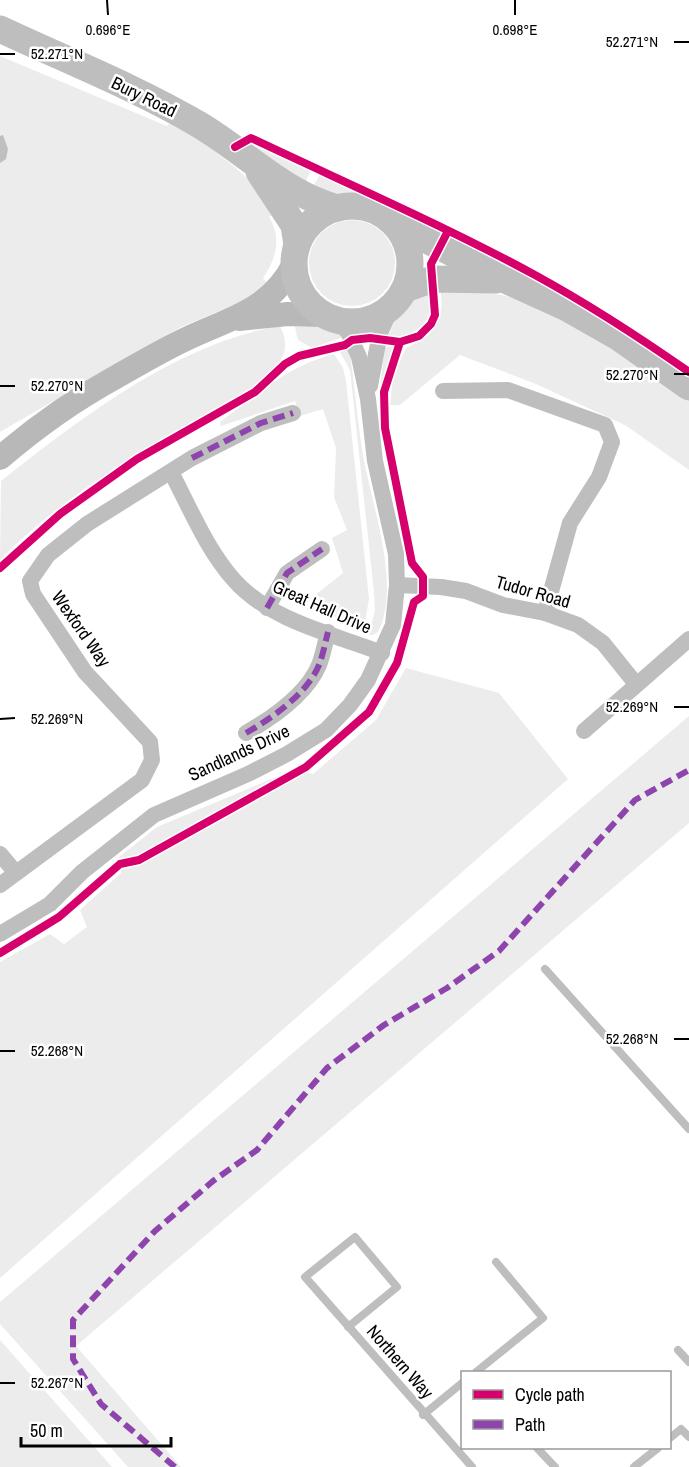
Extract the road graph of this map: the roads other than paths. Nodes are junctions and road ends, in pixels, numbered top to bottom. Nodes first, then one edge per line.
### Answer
1 (0, 29) edge
2 (250, 158) junction
3 (338, 208) junction
4 (395, 224) junction
5 (296, 254) junction
6 (503, 279) junction
7 (399, 298) junction
8 (331, 318) junction
9 (234, 320) junction
10 (689, 387) edge
11 (443, 392) dead end
12 (368, 399) junction
13 (292, 413) dead end
14 (0, 458) edge
15 (171, 472) junction
16 (322, 549) dead end
17 (397, 585) junction
18 (267, 608) junction
19 (545, 613) junction
20 (328, 632) junction
21 (689, 639) edge
22 (382, 653) junction
23 (636, 684) junction
24 (584, 731) dead end
25 (246, 733) dead end
26 (0, 854) edge
27 (16, 873) junction
28 (0, 885) edge
29 (0, 933) edge
30 (545, 969) dead end
31 (689, 1129) edge
32 (496, 1262) dead end
33 (348, 1327) junction
34 (678, 1350) dead end
35 (689, 1362) edge
36 (477, 1371) edge
37 (461, 1384) edge
38 (423, 1415) junction
39 (671, 1436) edge
40 (689, 1437) edge
41 (538, 1449) edge
42 (657, 1449) edge
43 (472, 1467) edge
44 (555, 1467) edge
45 (634, 1467) edge

1 - 2 main road, Bury Road
2 - 3 main road, Bury Road
2 - 5 main road, Bury Road
3 - 4 main road
3 - 5 main road
4 - 6 main road
4 - 7 main road
5 - 8 main road
5 - 9 main road
6 - 7 main road
6 - 10 main road
7 - 8 main road
7 - 12 street, Sandlands Drive
8 - 9 main road
8 - 12 street, Sandlands Drive
9 - 14 main road
11 - 19 street
12 - 17 street, Sandlands Drive
13 - 15 street, Wexford Way
15 - 18 street, Great Hall Drive
15 - 27 street, Wexford Way
16 - 18 street
17 - 19 street, Tudor Road
17 - 22 street, Sandlands Drive
18 - 20 street, Great Hall Drive
19 - 23 street, Tudor Road
20 - 22 street, Great Hall Drive
20 - 25 street
21 - 23 street
22 - 29 street, Sandlands Drive
23 - 24 street
26 - 27 street
27 - 28 street, Wexford Way
30 - 31 lane
32 - 36 lane
33 - 33 lane, Northern Way
33 - 38 lane, Northern Way
34 - 35 lane
37 - 38 lane
38 - 43 lane, Northern Way
39 - 40 lane
41 - 44 lane
42 - 45 lane

